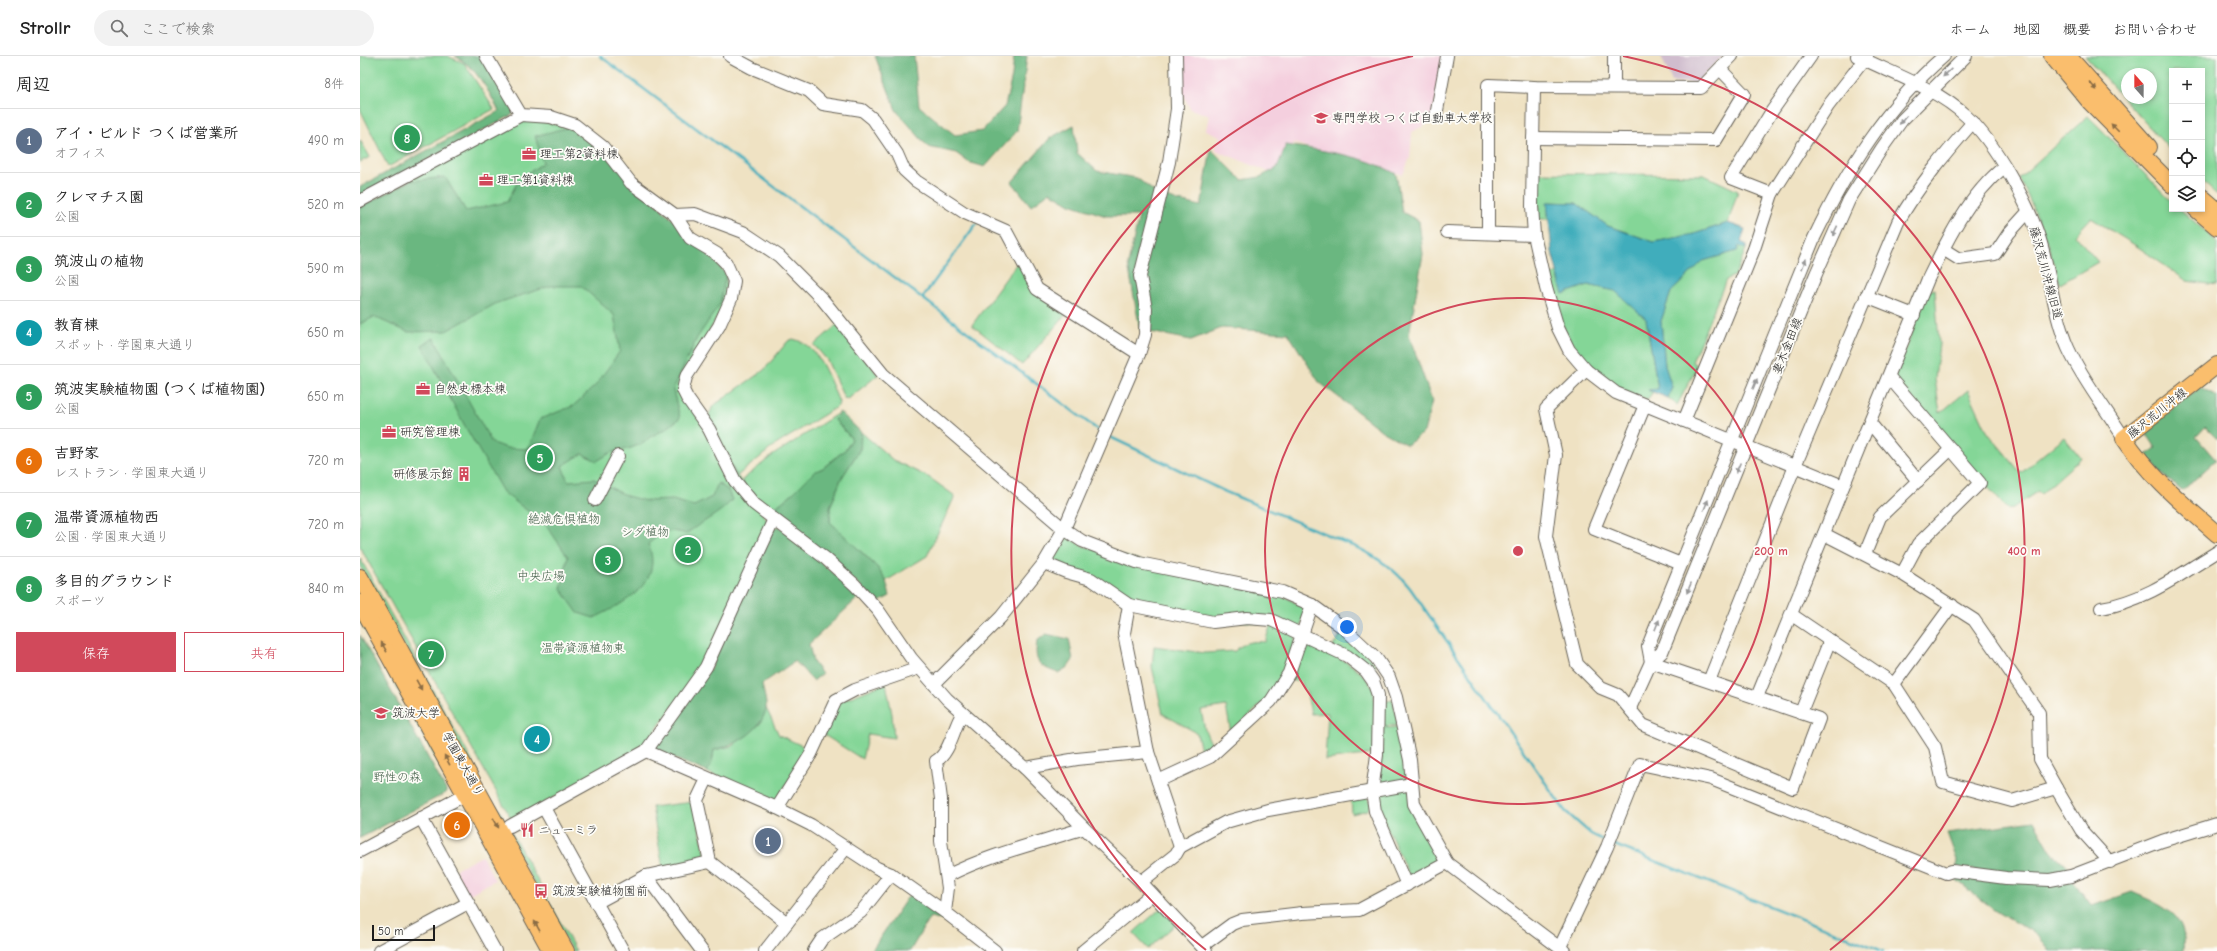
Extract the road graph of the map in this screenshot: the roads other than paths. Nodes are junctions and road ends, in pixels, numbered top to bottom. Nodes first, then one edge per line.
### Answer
1 (486, 56) edge
2 (730, 56) edge
3 (1176, 56) edge
4 (1447, 56) edge
5 (1614, 56) edge
6 (1732, 56) edge
7 (1811, 56) edge
8 (1944, 56) edge
9 (1966, 56) edge
10 (2052, 56) edge
11 (2068, 56) edge
12 (1863, 57) edge
13 (1720, 68) junction
14 (1914, 84) junction
15 (1534, 87) junction
16 (1614, 87) junction
17 (1929, 91) junction
18 (521, 115) junction
19 (1436, 116) dead end
20 (1973, 122) junction
21 (1533, 138) junction
22 (2004, 167) junction
23 (2169, 167) edge
24 (2169, 182) edge
25 (1772, 194) junction
26 (2205, 200) edge
27 (360, 201) edge
28 (2217, 210) edge
29 (2028, 212) junction
30 (2200, 212) edge
31 (675, 216) junction
32 (2217, 227) edge
33 (1447, 232) dead end
34 (1488, 233) junction
35 (1534, 235) junction
36 (1943, 249) junction
37 (1866, 296) junction
38 (1914, 315) junction
39 (1139, 354) junction
40 (2217, 364) edge
41 (1586, 370) junction
42 (1889, 377) junction
43 (1645, 405) junction
44 (1684, 420) junction
45 (1870, 423) junction
46 (2124, 438) junction
47 (1732, 440) junction
48 (1747, 446) junction
49 (1951, 449) junction
50 (618, 456) dead end
51 (1796, 466) junction
52 (1918, 481) junction
53 (1843, 486) junction
54 (596, 500) dead end
55 (774, 519) junction
56 (1064, 528) junction
57 (1824, 534) junction
58 (2217, 534) edge
59 (2217, 552) edge
60 (1865, 554) junction
61 (1044, 563) junction
62 (1681, 564) junction
63 (1902, 574) junction
64 (360, 577) edge
65 (360, 603) edge
66 (1129, 605) junction
67 (1312, 605) junction
68 (1952, 605) junction
69 (2101, 608) dead end
70 (1792, 615) junction
71 (1302, 634) junction
72 (1830, 640) junction
73 (1651, 662) junction
74 (919, 668) junction
75 (1709, 681) junction
76 (934, 684) junction
77 (1894, 684) junction
78 (1757, 697) junction
79 (1630, 708) junction
80 (1801, 712) junction
81 (962, 714) junction
82 (646, 751) junction
83 (1148, 752) junction
84 (1025, 768) junction
85 (707, 779) junction
86 (1158, 781) junction
87 (1412, 784) junction
88 (2056, 788) junction
89 (1372, 791) junction
90 (472, 792) junction
91 (544, 808) junction
92 (777, 808) junction
93 (421, 818) junction
94 (2217, 824) edge
95 (510, 826) dead end
96 (1084, 828) junction
97 (1180, 847) junction
98 (846, 848) junction
99 (360, 851) edge
100 (710, 862) junction
101 (2110, 862) junction
102 (1447, 863) junction
103 (891, 874) junction
104 (646, 876) junction
105 (947, 876) junction
106 (1141, 882) junction
107 (1407, 885) junction
108 (1152, 894) junction
109 (468, 903) junction
110 (596, 903) junction
111 (945, 912) junction
112 (787, 923) junction
113 (1204, 949) edge
114 (1562, 949) edge
115 (378, 951) edge
116 (494, 951) edge
117 (551, 951) edge
118 (566, 951) edge
119 (623, 951) edge
120 (702, 951) edge
121 (765, 951) edge
122 (814, 951) edge
123 (995, 951) edge
124 (1083, 951) edge

1 - 18 street
2 - 39 street
3 - 39 street
4 - 19 street
5 - 16 street
6 - 13 street
7 - 25 street
8 - 14 street, 妻木金田線
9 -> 17 street, 妻木金田線
24 -> 10 main road
11 -> 23 main road
12 - 14 street, 藤沢荒川沖線旧道
12 - 25 street
13 - 16 street
13 - 21 street
14 - 17 street, 藤沢荒川沖線旧道
47 -> 14 street, 妻木金田線
15 - 16 street
15 - 21 street
15 - 34 street
17 - 20 street, 藤沢荒川沖線旧道
17 -> 48 street, 妻木金田線
18 - 27 street
18 - 31 street
20 - 22 street, 藤沢荒川沖線旧道
20 - 37 street
21 - 35 street
22 - 29 street, 藤沢荒川沖線旧道
22 - 36 street
25 - 44 street
26 - 28 main road
29 - 36 street
29 - 46 street, 藤沢荒川沖線旧道
30 - 32 main road
31 - 55 street
31 - 56 street
33 - 34 street
34 - 35 street
35 - 41 street
36 - 38 street
37 - 38 street
37 - 51 street
38 - 42 street
39 - 56 street
40 - 46 main road, 藤沢荒川沖線
41 - 43 street
41 - 79 street
42 - 45 street
42 - 49 street
43 - 44 street
43 - 62 street
44 - 47 street
45 - 52 street
45 - 53 street
46 - 58 main road, 藤沢荒川沖線
47 - 48 street
62 -> 47 street, 妻木金田線
48 - 51 street
48 -> 73 street, 妻木金田線
49 - 52 street
49 - 63 street
50 - 54 street
51 - 53 street
51 - 75 street
52 - 60 street
53 - 57 street
55 - 74 street
55 - 82 street
56 - 61 street
56 - 67 street
57 - 60 street
57 - 70 street
59 - 69 street
60 - 63 street
61 - 66 street
61 - 76 street
73 -> 62 street, 妻木金田線
63 - 68 street
64 -> 90 main road, 学園東大通り
90 -> 65 main road, 学園東大通り
66 - 71 street
66 - 83 street
67 - 71 street
67 - 87 street
68 - 77 street
68 - 88 street
70 - 72 street
70 - 78 street
71 - 86 street
71 - 89 street
72 - 77 street
72 - 80 street
73 - 75 street
73 - 79 street, 妻木金田線
74 - 76 street
74 - 92 street
75 - 78 street
76 - 81 street
77 - 88 street
78 - 80 street
79 - 80 street
81 - 84 street
81 - 105 street
82 - 85 street
82 - 91 street
83 - 84 street
83 - 86 street
84 - 96 street
85 - 92 street
85 - 100 street
86 - 97 street
87 - 89 street
87 - 102 street
88 - 101 street
89 - 97 street
89 - 107 street
90 - 93 street
117 -> 90 main road, 学園東大通り
90 -> 118 main road, 学園東大通り
91 - 95 street
91 - 110 street
92 - 98 street
93 - 99 street
93 - 109 street
94 - 101 street
96 - 105 street
96 - 106 street
97 - 106 street
98 - 103 street
98 - 112 street
100 - 104 street
100 - 112 street
101 - 114 street
102 - 107 street
102 - 114 street
103 - 111 street
103 - 122 street
104 - 110 street
104 - 120 street
105 - 111 street
106 - 108 street
107 - 113 street
108 - 113 street
108 - 124 street
109 - 115 street
109 - 116 street
110 - 119 street
111 - 123 street
112 - 121 street

